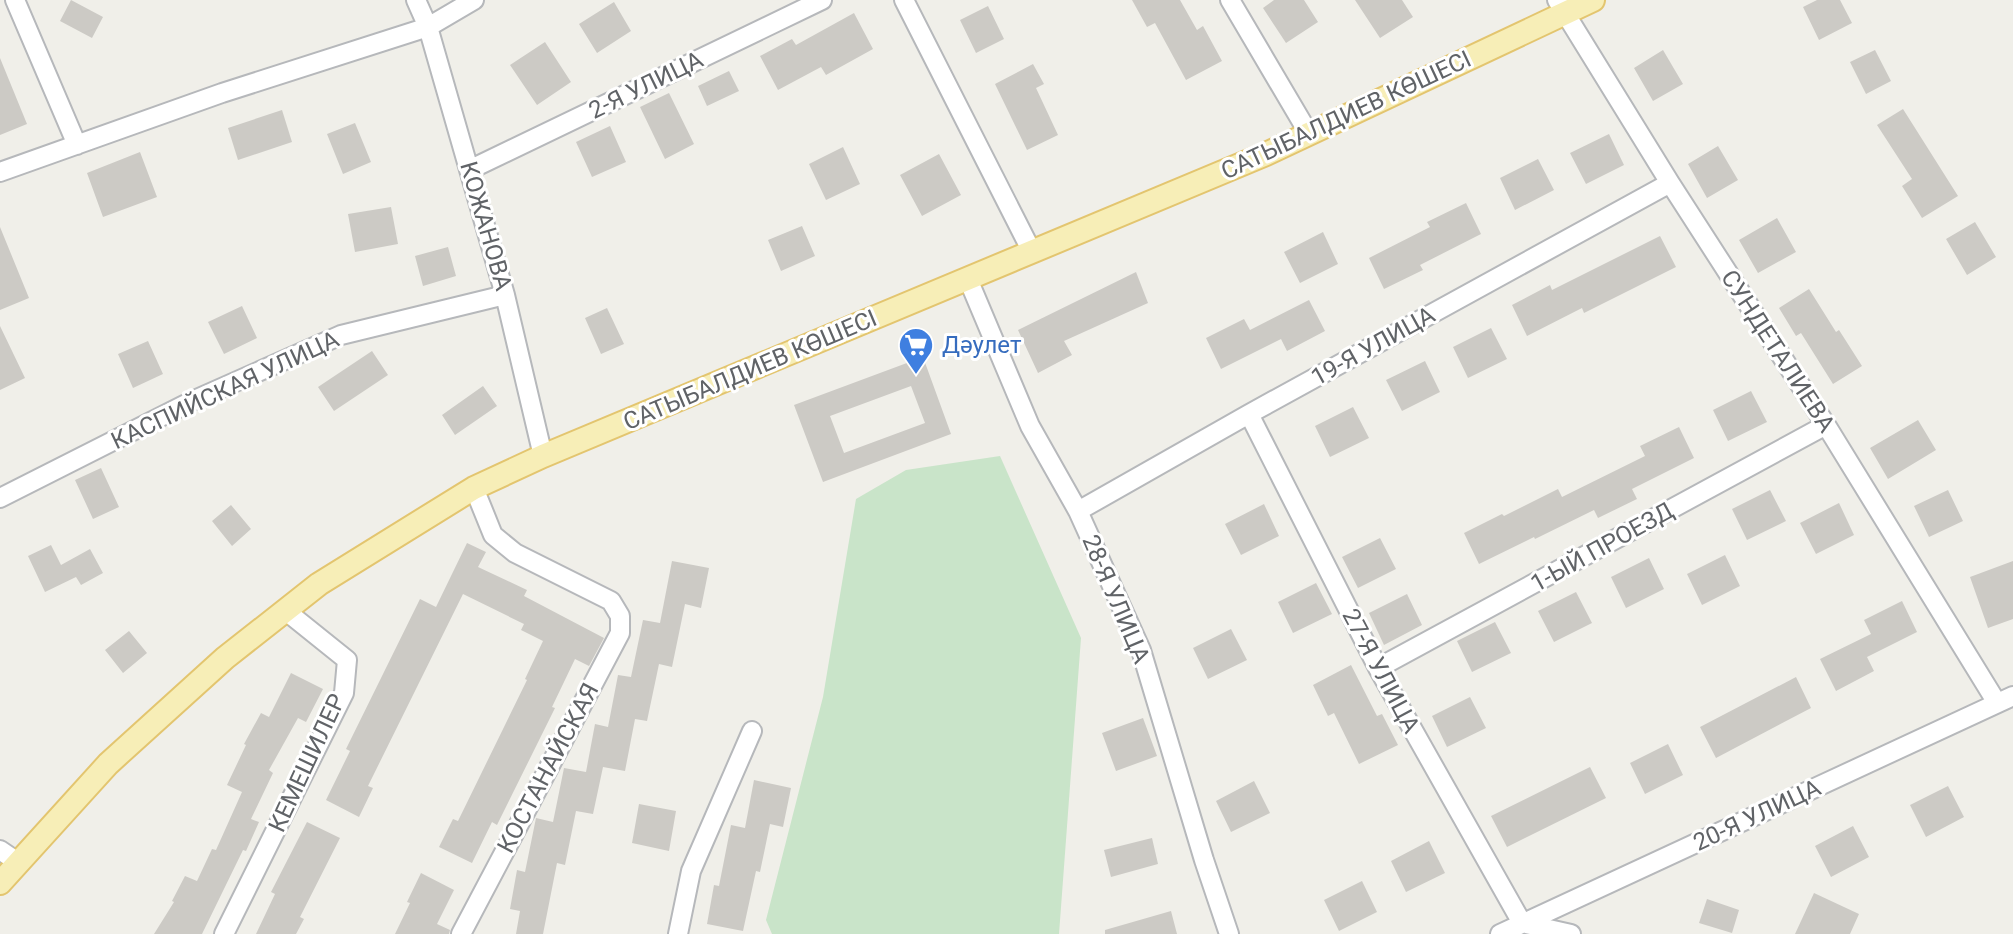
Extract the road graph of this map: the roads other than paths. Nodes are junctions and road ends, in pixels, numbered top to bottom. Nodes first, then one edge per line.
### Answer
1 (15, 0) edge
2 (416, 0) edge
3 (474, 0) edge
4 (822, 0) edge
5 (904, 0) edge
6 (1230, 0) edge
7 (1593, 0) edge
8 (1562, 7) edge
9 (428, 27) junction
10 (1309, 134) junction
11 (77, 145) junction
12 (469, 170) junction
13 (0, 172) edge
14 (1670, 183) junction
15 (1032, 252) junction
16 (968, 279) junction
17 (505, 295) junction
18 (1249, 414) junction
19 (1826, 425) junction
20 (543, 456) junction
21 (474, 488) junction
22 (0, 498) edge
23 (1078, 511) junction
24 (286, 611) junction
25 (1378, 668) junction
26 (2005, 699) edge
27 (752, 731) dead end
28 (0, 850) edge
29 (19, 863) junction
30 (0, 883) edge
31 (1520, 929) edge
32 (224, 934) edge
33 (461, 934) edge
34 (678, 934) edge
35 (1229, 934) edge
36 (1500, 934) edge
37 (1571, 934) edge

1 - 11 street
2 - 9 street, КОЖАНОВА
3 - 9 street
4 - 12 street, 2-Я УЛИЦА
5 - 15 street
6 - 10 street
7 - 8 main road, САТЫБАЛДИЕВ КӨШЕСІ
8 - 10 main road, САТЫБАЛДИЕВ КӨШЕСІ
8 - 14 street, СУНДЕТАЛИЕВА
9 - 11 street
9 - 12 street, КОЖАНОВА
10 - 15 main road, САТЫБАЛДИЕВ КӨШЕСІ
11 - 13 street
12 - 17 street, КОЖАНОВА
14 - 18 street, 19-Я УЛИЦА
14 - 19 street, СУНДЕТАЛИЕВА
15 - 16 main road, САТЫБАЛДИЕВ КӨШЕСІ
16 - 20 main road, САТЫБАЛДИЕВ КӨШЕСІ
16 - 23 street, 28-Я УЛИЦА
17 - 20 street, КОЖАНОВА
17 - 22 street, КАСПИЙСКАЯ УЛИЦА
18 - 23 street, 19-Я УЛИЦА
18 - 25 street, 27-Я УЛИЦА
19 - 25 street, 1-ЫЙ ПРОЕЗД
19 - 26 street, СУНДЕТАЛИЕВА
20 - 21 main road, САТЫБАЛДИЕВ КӨШЕСІ
21 - 24 main road, САТЫБАЛДИЕВ КӨШЕСІ
21 - 33 street, КОСТАНАЙСКАЯ
23 - 35 street, 28-Я УЛИЦА
24 - 29 main road, САТЫБАЛДИЕВ КӨШЕСІ
24 - 32 street, КЕМЕШИЛЕР
25 - 31 street, 27-Я УЛИЦА
26 - 31 street, 20-Я УЛИЦА
27 - 34 street
28 - 29 street
29 - 30 main road, САТЫБАЛДИЕВ КӨШЕСІ
31 - 36 street, 20-Я УЛИЦА
31 - 37 street

